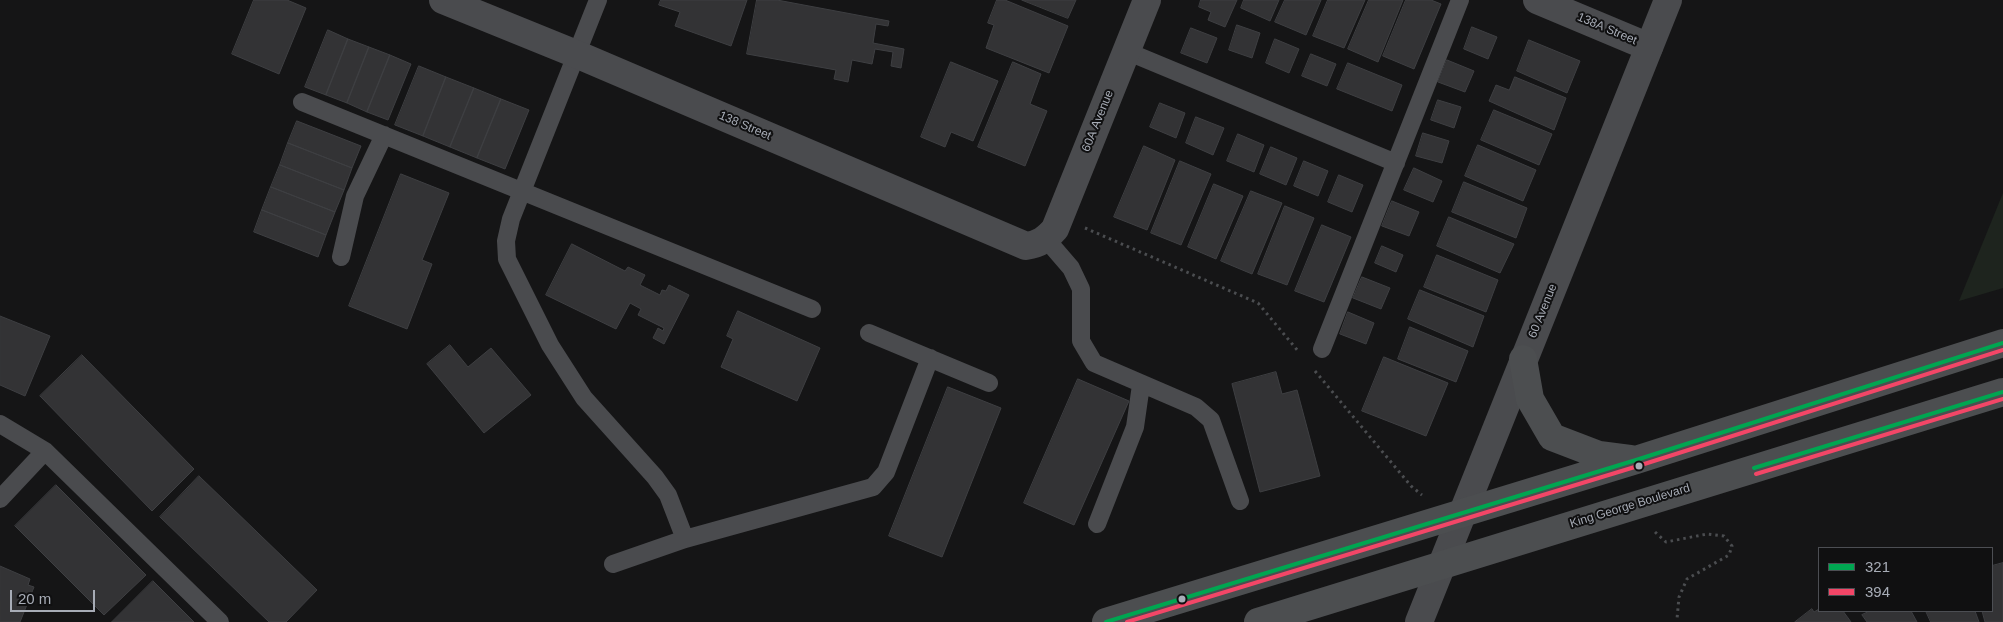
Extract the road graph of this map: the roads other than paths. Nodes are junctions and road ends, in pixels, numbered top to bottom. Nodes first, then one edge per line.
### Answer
1 (443, 0) edge
2 (598, 0) edge
3 (1147, 0) edge
4 (1460, 0) edge
5 (1537, 0) edge
6 (1668, 0) edge
7 (1649, 46) junction
8 (1126, 51) junction
9 (576, 54) junction
10 (302, 102) dead end
11 (384, 135) junction
12 (1396, 163) junction
13 (522, 190) junction
14 (1046, 239) junction
15 (341, 258) dead end
16 (812, 309) dead end
17 (869, 333) dead end
18 (2003, 343) edge
19 (1322, 349) dead end
20 (930, 358) junction
21 (1524, 359) junction
22 (989, 383) dead end
23 (1141, 384) junction
24 (2003, 392) edge
25 (0, 424) edge
26 (45, 451) junction
27 (1636, 460) junction
28 (0, 499) edge
29 (1240, 501) dead end
30 (1462, 513) junction
31 (1097, 524) dead end
32 (686, 539) junction
33 (613, 564) dead end
34 (1442, 564) junction
35 (220, 622) edge
36 (1106, 622) edge
37 (1258, 622) edge
38 (1419, 622) edge

1 - 9 street, 138 Street
2 - 9 lane
3 - 8 street, 60A Avenue
4 - 12 lane
5 - 7 street, 138A Street
6 - 7 street, 60 Avenue
7 - 21 street, 60 Avenue
8 - 12 lane
8 - 14 street, 60A Avenue
9 - 13 lane
9 - 14 street, 138 Street
10 - 11 lane
11 - 13 lane
11 - 15 lane
12 - 19 lane
13 - 16 lane
13 - 32 lane
14 - 23 lane
17 - 20 lane
18 - 27 main road
20 - 22 lane
20 - 32 lane
21 - 27 main road
21 - 30 street, 60 Avenue
23 - 29 lane
23 - 31 lane
24 - 34 main road, King George Boulevard
25 - 26 lane
26 - 28 lane
26 - 35 lane
27 - 30 main road
30 - 34 street, 60 Avenue
30 - 36 main road
32 - 33 lane
34 - 37 main road, King George Boulevard
34 - 38 street, 60 Avenue

